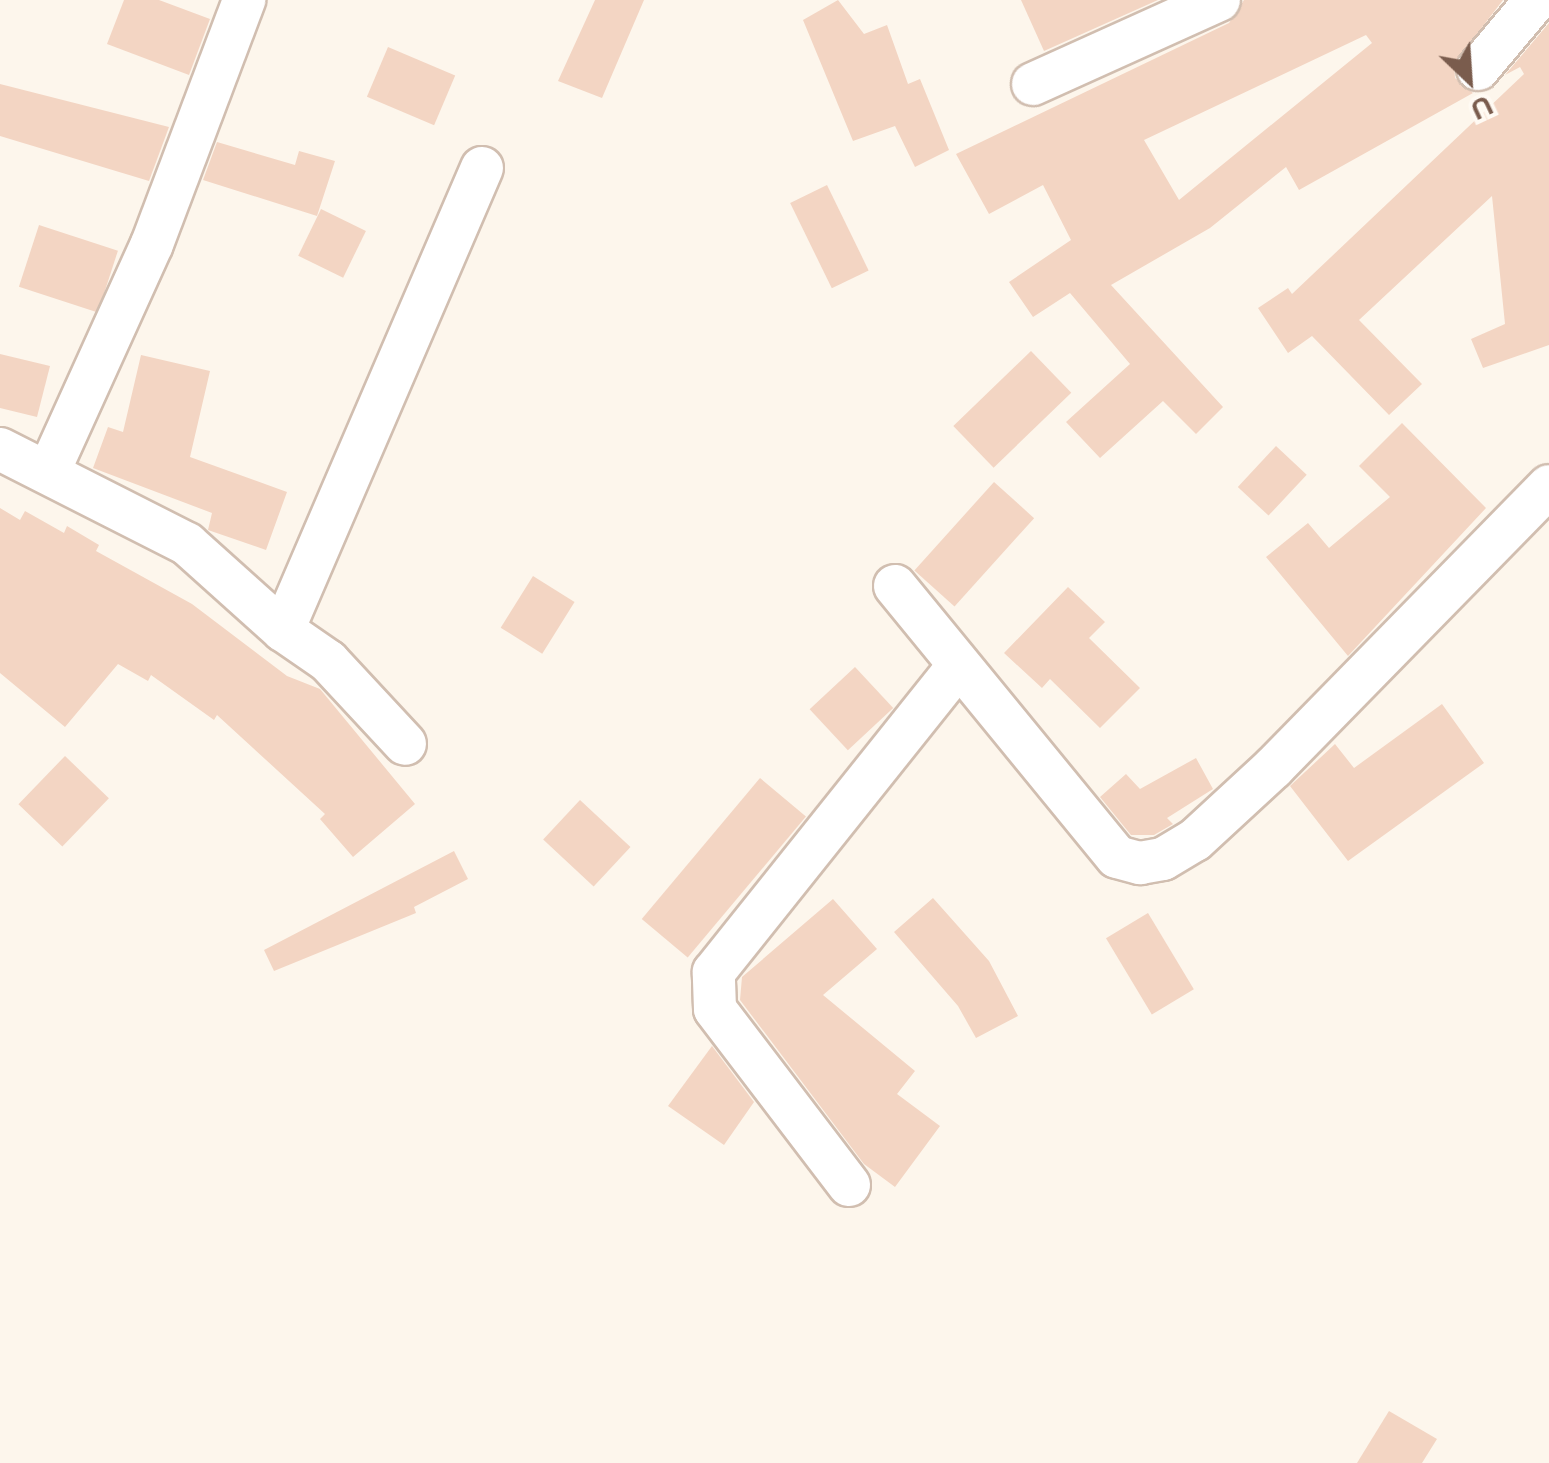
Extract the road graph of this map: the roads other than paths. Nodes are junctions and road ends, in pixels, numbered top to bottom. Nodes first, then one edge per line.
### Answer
1 (244, 0) edge
2 (1219, 0) edge
3 (1536, 0) edge
4 (1478, 69) dead end
5 (1033, 84) dead end
6 (482, 168) dead end
7 (0, 449) edge
8 (49, 470) junction
9 (1549, 486) edge
10 (895, 586) dead end
11 (283, 630) junction
12 (958, 666) junction
13 (405, 744) dead end
14 (849, 1185) dead end

1 - 8 street
2 - 5 street
3 - 4 street
6 - 11 street
7 - 8 street
8 - 11 street
9 - 12 street
10 - 12 street
11 - 13 street
12 - 14 street

